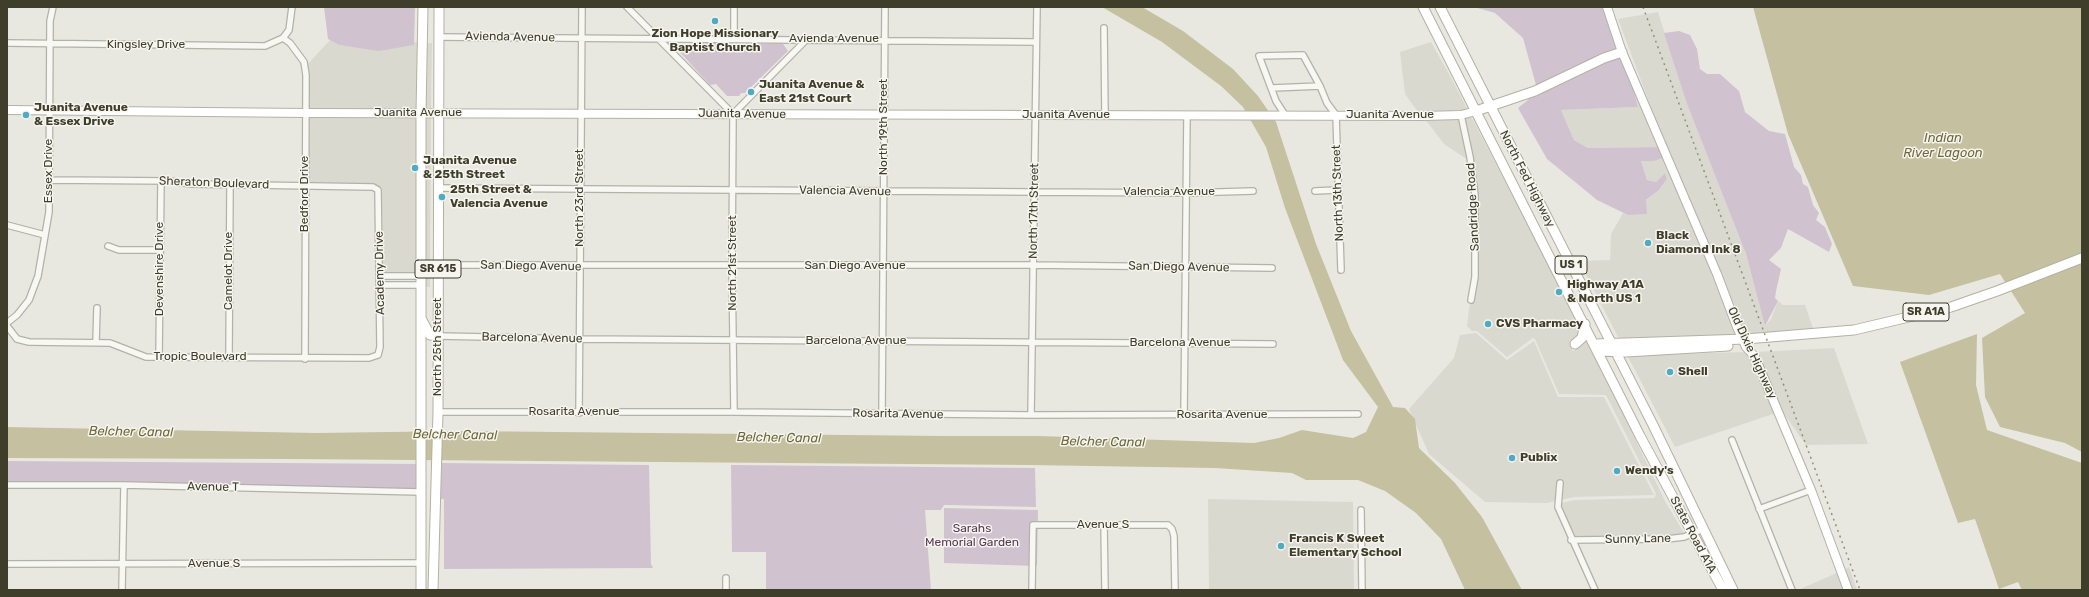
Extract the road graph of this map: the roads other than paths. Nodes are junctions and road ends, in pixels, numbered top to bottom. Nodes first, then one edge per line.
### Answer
1 (53, 7) edge
2 (292, 7) edge
3 (423, 7) edge
4 (439, 7) edge
5 (582, 7) edge
6 (627, 7) edge
7 (734, 7) edge
8 (885, 7) edge
9 (1037, 7) edge
10 (1423, 7) edge
11 (1440, 7) edge
12 (1607, 7) edge
13 (1104, 28) dead end
14 (439, 37) junction
15 (283, 38) junction
16 (581, 38) junction
17 (734, 38) junction
18 (658, 39) junction
19 (807, 39) junction
20 (885, 40) junction
21 (1036, 42) junction
22 (7, 43) edge
23 (50, 44) junction
24 (1622, 52) junction
25 (1320, 86) junction
26 (1272, 88) junction
27 (1490, 106) junction
28 (7, 110) edge
29 (49, 110) junction
30 (1476, 111) junction
31 (421, 112) junction
32 (438, 112) junction
33 (305, 113) junction
34 (580, 113) junction
35 (733, 114) junction
36 (884, 115) junction
37 (1036, 115) junction
38 (1105, 115) junction
39 (1187, 115) junction
40 (1285, 115) junction
41 (1336, 115) junction
42 (1460, 115) junction
43 (50, 180) junction
44 (161, 180) junction
45 (230, 184) junction
46 (304, 185) junction
47 (437, 188) junction
48 (580, 189) junction
49 (733, 189) junction
50 (378, 190) joint
51 (1337, 190) junction
52 (884, 191) junction
53 (1315, 191) dead end
54 (1034, 192) junction
55 (1253, 192) dead end
56 (1185, 193) junction
57 (7, 225) edge
58 (45, 235) junction
59 (108, 246) dead end
60 (160, 250) junction
61 (2082, 258) edge
62 (438, 265) junction
63 (1033, 265) junction
64 (580, 266) junction
65 (732, 266) junction
66 (882, 266) junction
67 (1185, 268) junction
68 (1272, 268) dead end
69 (1341, 270) dead end
70 (380, 276) junction
71 (421, 281) junction
72 (380, 285) junction
73 (1471, 300) dead end
74 (97, 308) dead end
75 (421, 318) junction
76 (1585, 324) junction
77 (7, 325) edge
78 (438, 336) junction
79 (580, 339) junction
80 (734, 341) junction
81 (883, 341) junction
82 (96, 342) junction
83 (1033, 342) junction
84 (1185, 344) junction
85 (1273, 344) dead end
86 (1576, 344) dead end
87 (1597, 348) junction
88 (1613, 348) junction
89 (378, 355) joint
90 (159, 357) junction
91 (229, 357) junction
92 (304, 359) junction
93 (438, 412) junction
94 (734, 412) junction
95 (579, 413) junction
96 (882, 414) junction
97 (1358, 414) dead end
98 (1031, 415) junction
99 (1184, 416) junction
100 (1732, 440) dead end
101 (1560, 483) dead end
102 (7, 485) edge
103 (124, 485) junction
104 (1811, 490) junction
105 (420, 492) junction
106 (1760, 509) junction
107 (1361, 510) dead end
108 (435, 511) junction
109 (1104, 525) junction
110 (1703, 529) junction
111 (1693, 534) junction
112 (1571, 540) junction
113 (421, 563) junction
114 (7, 564) edge
115 (122, 565) junction
116 (726, 578) dead end
117 (122, 590) edge
118 (421, 590) edge
119 (433, 590) edge
120 (726, 590) edge
121 (1032, 590) edge
122 (1105, 590) edge
123 (1175, 590) edge
124 (1362, 590) edge
125 (1595, 590) edge
126 (1723, 590) edge
127 (1733, 590) edge
128 (1792, 590) edge
129 (1848, 590) edge

1 - 23 street, Essex Drive
2 - 15 street
3 - 31 main road, North 25th Street / SR 615
4 - 14 main road, North 25th Street / SR 615
5 - 16 street, North 23rd Street
6 - 18 street
7 - 17 street
8 - 20 street, North 19th Street
9 - 21 street, North 17th Street
10 - 30 main road, North Fed Highway / US 1
11 - 27 main road, North Fed Highway / US 1
12 - 24 street, Old Dixie Highway
13 - 38 street
14 - 16 street, Avienda Avenue
14 - 32 main road, North 25th Street / SR 615
15 - 23 street, Kingsley Drive
15 - 33 street, Bedford Drive
16 - 18 street, Avienda Avenue
16 - 34 street, North 23rd Street
17 - 18 street, Avienda Avenue
17 - 19 street, Avienda Avenue
18 - 35 street
19 - 20 street, Avienda Avenue
19 - 35 street
20 - 21 street, Avienda Avenue
20 - 36 street, North 19th Street
21 - 37 street, North 17th Street
22 - 23 street, Kingsley Drive
23 - 29 street, Essex Drive
24 - 27 main road
24 - 104 street, Old Dixie Highway
25 - 26 street
25 - 26 street
25 - 41 street
26 - 40 street
27 - 30 main road
27 - 88 main road, North Fed Highway / US 1
28 - 29 street, Juanita Avenue
29 - 33 street, Juanita Avenue
29 - 43 street, Essex Drive
30 - 42 street, Juanita Avenue
30 - 76 main road, North Fed Highway / US 1
31 - 32 street, Juanita Avenue
31 - 33 street, Juanita Avenue
31 - 71 main road, North 25th Street / SR 615
32 - 34 street, Juanita Avenue
32 - 47 main road, North 25th Street / SR 615
33 - 46 street, Bedford Drive
34 - 35 street, Juanita Avenue
34 - 48 street, North 23rd Street
35 - 36 street, Juanita Avenue
35 - 49 street, North 21st Street
36 - 37 street, Juanita Avenue
36 - 52 street, North 19th Street
37 - 38 street, Juanita Avenue
37 - 54 street, North 17th Street
38 - 39 street, Juanita Avenue
39 - 40 street, Juanita Avenue
39 - 56 street
40 - 41 street, Juanita Avenue
41 - 42 street, Juanita Avenue
41 - 51 street, North 13th Street
42 - 73 street, Sandridge Road
43 - 44 street, Sheraton Boulevard
43 - 58 street, Essex Drive
44 - 45 street, Sheraton Boulevard
44 - 60 street, Devenshire Drive
45 - 46 street, Sheraton Boulevard
45 - 91 street, Camelot Drive
46 - 50 street, Sheraton Boulevard
46 - 92 street, Bedford Drive
47 - 48 street, Valencia Avenue
47 - 62 main road, North 25th Street / SR 615
48 - 49 street, Valencia Avenue
48 - 64 street, North 23rd Street
49 - 52 street, Valencia Avenue
49 - 65 street, North 21st Street
50 - 70 street, Academy Drive
51 - 53 street
51 - 69 street, North 13th Street
52 - 54 street, Valencia Avenue
52 - 66 street, North 19th Street
54 - 56 street, Valencia Avenue
54 - 63 street, North 17th Street
55 - 56 street, Valencia Avenue
56 - 67 street
57 - 58 street
58 - 77 street, Essex Drive
59 - 60 street
60 - 90 street, Devenshire Drive
61 - 88 main road, SR A1A
62 - 64 street, San Diego Avenue
62 - 78 main road, North 25th Street / SR 615
63 - 66 street, San Diego Avenue
63 - 67 street, San Diego Avenue
63 - 83 street, North 17th Street
64 - 65 street, San Diego Avenue
64 - 79 street, North 23rd Street
65 - 66 street, San Diego Avenue
65 - 80 street, North 21st Street
66 - 81 street, North 19th Street
67 - 68 street, San Diego Avenue
67 - 84 street
70 - 71 street
70 - 72 street, Academy Drive
71 - 72 street
71 - 75 main road, North 25th Street / SR 615
72 - 89 street, Academy Drive
74 - 82 street
75 - 78 main road
75 - 105 main road, North 25th Street / SR 615
76 - 86 main road
76 - 87 main road, US 1
77 - 82 street, Tropic Boulevard
78 - 79 street, Barcelona Avenue
78 - 93 main road, North 25th Street / SR 615
79 - 80 street, Barcelona Avenue
79 - 95 street, North 23rd Street
80 - 81 street, Barcelona Avenue
80 - 94 street, North 21st Street
81 - 83 street, Barcelona Avenue
81 - 96 street, North 19th Street
82 - 90 street, Tropic Boulevard
83 - 84 street, Barcelona Avenue
83 - 98 street, North 17th Street
84 - 85 street, Barcelona Avenue
84 - 99 street
87 - 88 main road, SR A1A
87 - 111 main road, State Road A1A / US 1
88 - 110 main road, State Road A1A / US 1
89 - 92 street, Tropic Boulevard
90 - 91 street, Tropic Boulevard
91 - 92 street, Tropic Boulevard
93 - 95 street, Rosarita Avenue
93 - 108 main road, North 25th Street / SR 615
94 - 95 street, Rosarita Avenue
94 - 96 street, Rosarita Avenue
96 - 98 street, Rosarita Avenue
97 - 99 street, Rosarita Avenue
98 - 99 street, Rosarita Avenue
100 - 106 street
101 - 112 street
102 - 103 street, Avenue T
103 - 105 street, Avenue T
103 - 115 street
104 - 106 street
104 - 129 street, Old Dixie Highway
105 - 108 main road
105 - 113 main road, North 25th Street / SR 615
106 - 128 street
107 - 124 street
108 - 119 main road, North 25th Street / SR 615
109 - 121 street, Avenue S
109 - 122 street
109 - 123 street, Avenue S
110 - 111 street, Sunny Lane
110 - 127 main road, State Road A1A / US 1
111 - 112 street, Sunny Lane
111 - 126 main road, State Road A1A / US 1
112 - 125 street
113 - 115 street, Avenue S
113 - 118 main road, North 25th Street / SR 615
114 - 115 street, Avenue S
115 - 117 street
116 - 120 street

